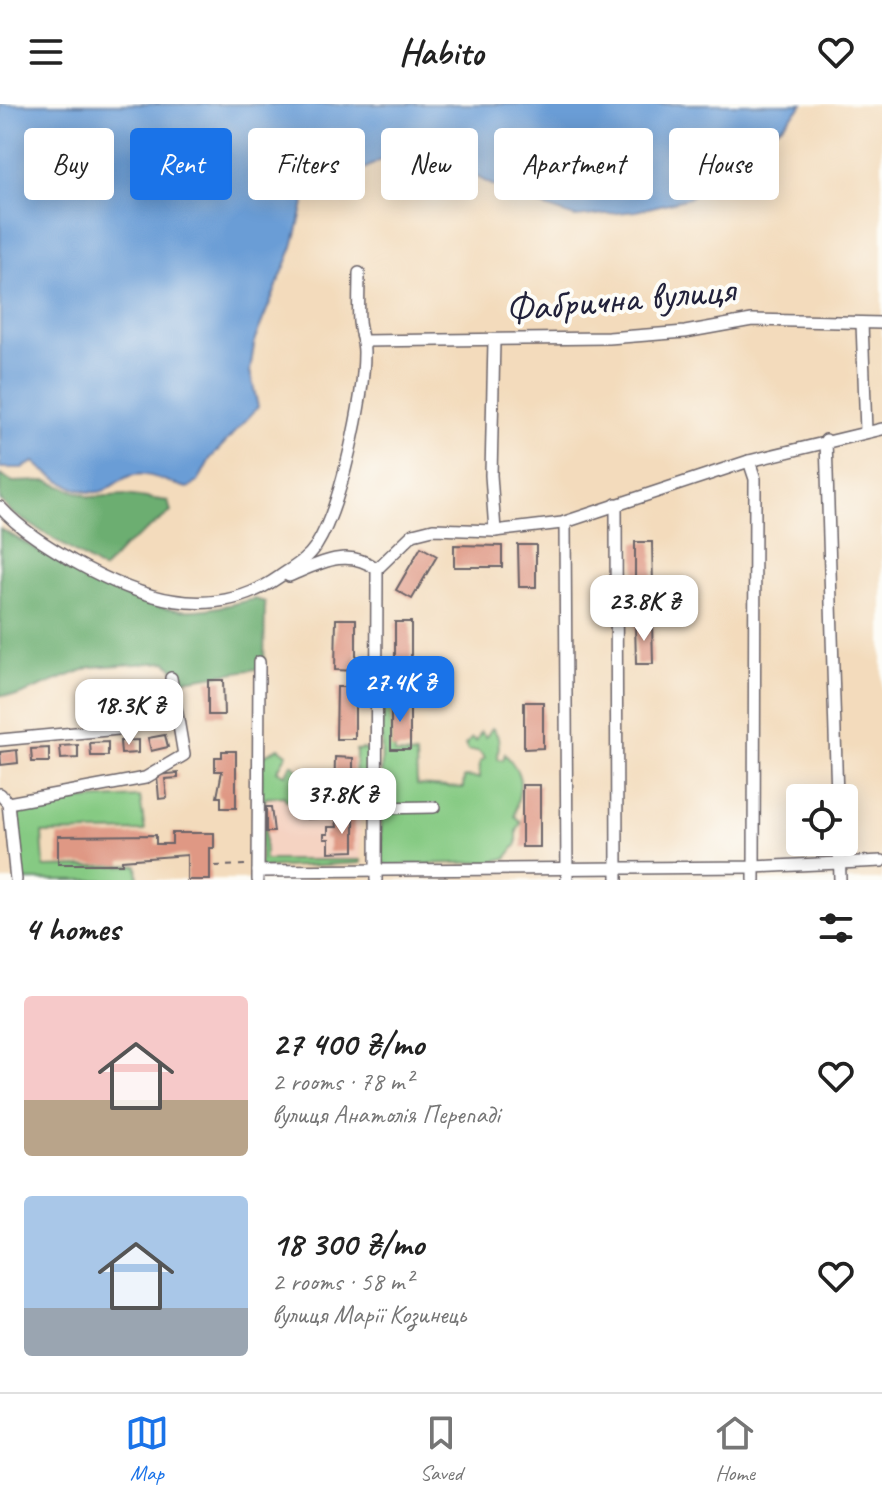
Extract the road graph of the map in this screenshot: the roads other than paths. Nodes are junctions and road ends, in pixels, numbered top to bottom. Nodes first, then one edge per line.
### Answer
1 (359, 273) dead end
2 (862, 323) junction
3 (882, 323) edge
4 (363, 341) junction
5 (494, 341) junction
6 (882, 429) edge
7 (866, 431) junction
8 (826, 440) junction
9 (749, 461) junction
10 (616, 504) junction
11 (0, 507) edge
12 (565, 522) junction
13 (495, 531) junction
14 (377, 569) junction
15 (268, 585) junction
16 (259, 662) dead end
17 (171, 678) dead end
18 (129, 728) dead end
19 (0, 740) edge
20 (837, 784) edge
21 (4, 799) edge
22 (434, 807) dead end
23 (377, 808) junction
24 (839, 856) edge
25 (882, 861) edge
26 (839, 863) junction
27 (616, 867) junction
28 (258, 872) edge
29 (567, 874) edge
30 (754, 874) edge
31 (326, 876) edge
32 (376, 876) edge
33 (16, 880) edge
34 (617, 880) edge
35 (840, 880) edge

1 - 4 street
2 - 3 street, Фабрична вулиця
2 - 5 street, Фабрична вулиця
2 - 7 street
4 - 5 street, Фабрична вулиця
4 - 15 street
5 - 13 street
6 - 7 street
7 - 8 street
8 - 9 street
8 - 20 street
9 - 10 street
9 - 30 street
10 - 12 street
10 - 27 street
11 - 15 street
12 - 13 street
12 - 29 street
13 - 14 street
14 - 15 street
14 - 23 street
16 - 28 street
17 - 21 street
18 - 19 street
21 - 33 street
22 - 23 street
23 - 32 street
24 - 26 street
25 - 26 street
26 - 30 street
26 - 35 street
27 - 29 street
27 - 30 street
27 - 34 street
28 - 31 street
29 - 32 street
31 - 32 street

